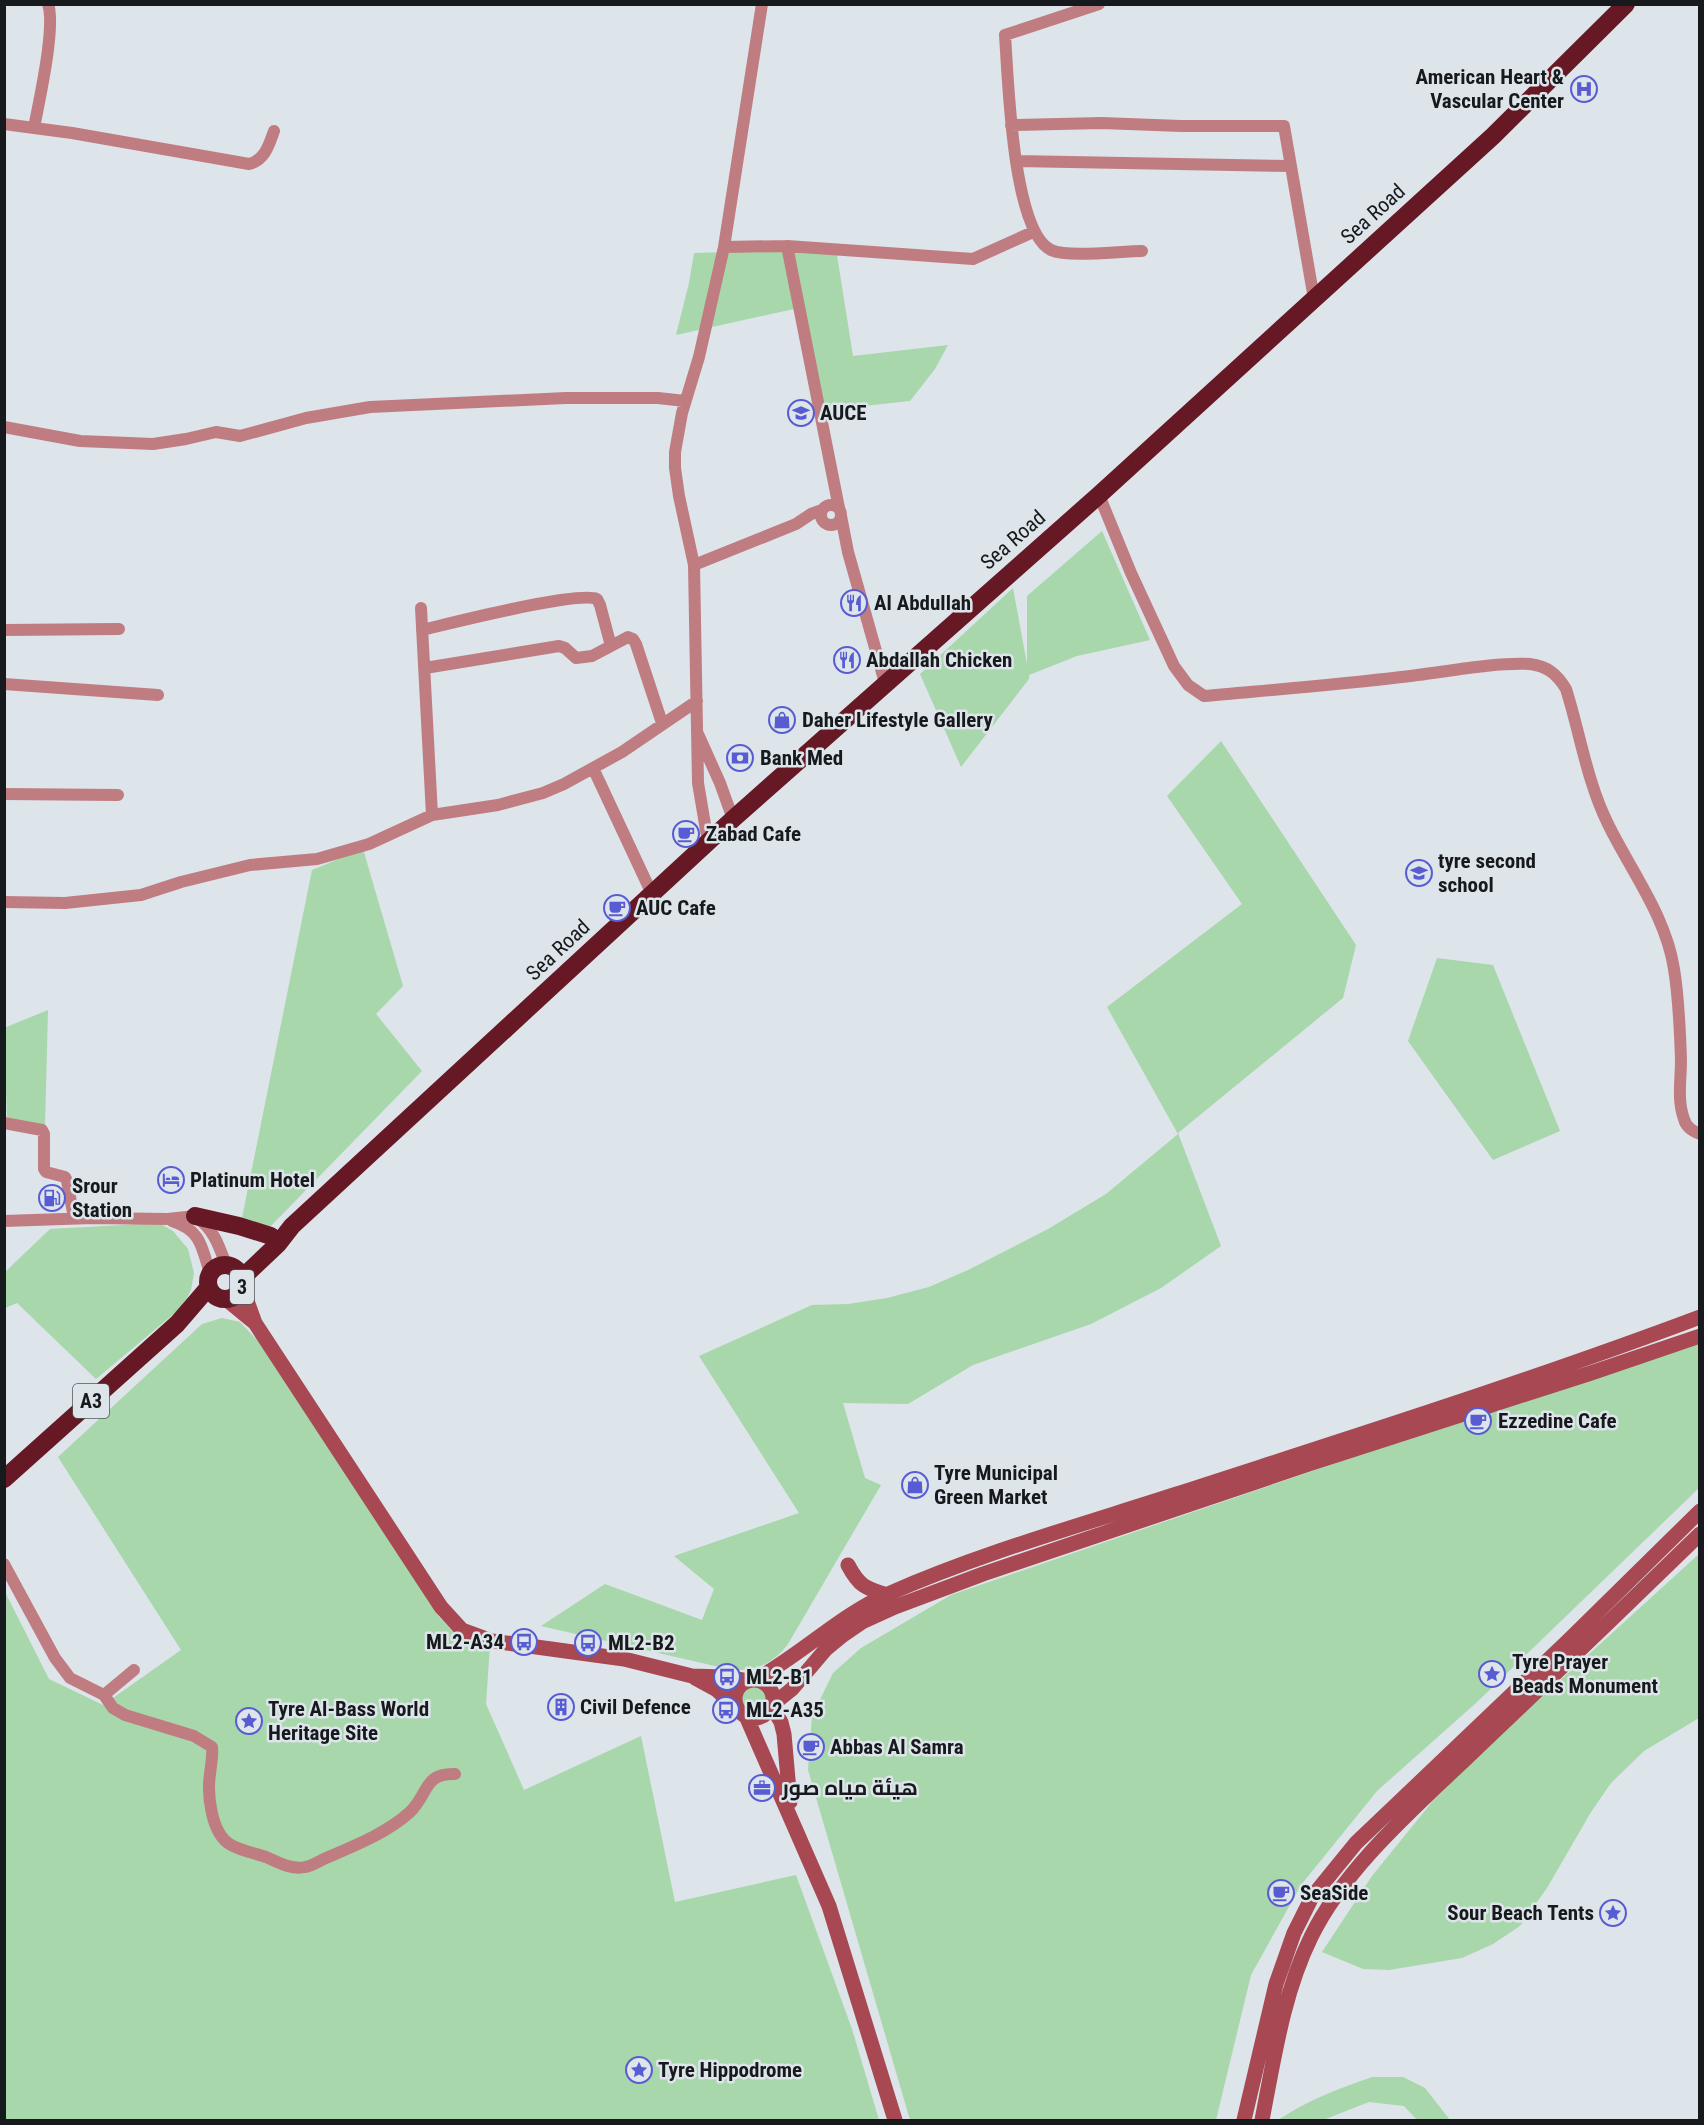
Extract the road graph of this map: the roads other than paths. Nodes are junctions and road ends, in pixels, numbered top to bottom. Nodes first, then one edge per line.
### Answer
1 (48, 4) edge
2 (762, 4) edge
3 (1099, 4) edge
4 (1626, 4) edge
5 (4, 124) edge
6 (1011, 125) junction
7 (34, 128) junction
8 (274, 131) dead end
9 (1016, 161) junction
10 (1290, 166) junction
11 (1033, 232) junction
12 (787, 246) junction
13 (724, 247) junction
14 (1142, 250) dead end
15 (1314, 299) junction
16 (685, 401) junction
17 (4, 427) edge
18 (832, 476) junction
19 (1099, 495) junction
20 (840, 512) junction
21 (824, 516) junction
22 (848, 552) junction
23 (694, 565) junction
24 (421, 608) dead end
25 (118, 629) dead end
26 (4, 630) edge
27 (422, 630) junction
28 (611, 646) junction
29 (425, 668) junction
30 (885, 683) junction
31 (4, 684) edge
32 (158, 695) dead end
33 (697, 701) junction
34 (662, 723) junction
35 (696, 730) junction
36 (593, 768) junction
37 (4, 794) edge
38 (118, 795) dead end
39 (432, 815) junction
40 (733, 819) junction
41 (708, 842) junction
42 (652, 894) junction
43 (4, 902) edge
44 (4, 1124) edge
45 (1700, 1134) edge
46 (195, 1216) junction
47 (74, 1218) junction
48 (168, 1219) junction
49 (4, 1221) edge
50 (292, 1226) junction
51 (271, 1236) junction
52 (236, 1274) junction
53 (209, 1281) junction
54 (225, 1300) junction
55 (1700, 1317) edge
56 (255, 1323) junction
57 (177, 1324) junction
58 (1700, 1336) edge
59 (4, 1479) edge
60 (1700, 1511) edge
61 (1700, 1534) edge
62 (4, 1564) edge
63 (848, 1565) dead end
64 (928, 1587) junction
65 (887, 1594) junction
66 (134, 1670) dead end
67 (692, 1676) junction
68 (752, 1681) junction
69 (104, 1695) junction
70 (772, 1706) junction
71 (742, 1713) junction
72 (455, 1774) dead end
73 (792, 1817) junction
74 (895, 2121) edge
75 (1244, 2121) edge
76 (1262, 2121) edge

1 - 7 street
2 - 13 street
3 - 6 street
4 - 15 highway, Sea Road
5 - 7 street
6 - 9 street
6 - 10 street
7 - 8 street
9 - 10 street
9 - 11 street
10 - 15 street
11 - 12 street
11 - 14 street
12 - 13 street
12 - 18 street
13 - 16 street
15 - 19 highway, Sea Road
16 - 17 street
16 - 23 street
18 - 20 street
18 - 21 street
19 - 30 highway, Sea Road
19 - 45 street
20 - 21 street
20 - 21 street
20 - 22 street
21 - 22 street
21 - 23 street
22 - 30 street
23 - 33 street
24 - 27 street
25 - 26 street
27 - 28 street
27 - 29 street
28 - 29 street
28 - 34 street
29 - 39 street
30 - 40 highway, Sea Road
31 - 32 street
33 - 34 street
33 - 35 street
34 - 36 street
35 - 40 street
35 - 41 street
36 - 39 street
36 - 42 street
37 - 38 street
39 - 43 street
40 - 41 highway, Sea Road
41 - 42 highway, Sea Road
42 - 50 highway, Sea Road
44 - 47 street
46 - 48 street
46 - 51 highway
46 - 52 street
47 - 48 street
47 - 49 street
48 - 53 street
50 - 51 highway, Sea Road
50 - 52 highway, Sea Road
51 - 52 highway, Sea Road
52 - 53 highway, 3
52 - 54 highway, 3
52 - 56 main road
53 - 54 highway, 3
53 - 57 highway, A3
54 - 56 main road
54 - 57 highway, A3
55 - 64 main road
56 - 67 main road
57 - 59 highway, A3
58 - 64 main road
60 - 75 main road
61 - 76 main road
62 - 69 street
63 - 65 main road
64 - 65 main road
64 - 70 main road
65 - 68 main road
66 - 69 street
67 - 68 main road
67 - 71 main road
68 - 70 main road
68 - 71 main road
69 - 72 street
70 - 71 main road
70 - 73 main road
71 - 73 main road
73 - 74 main road

